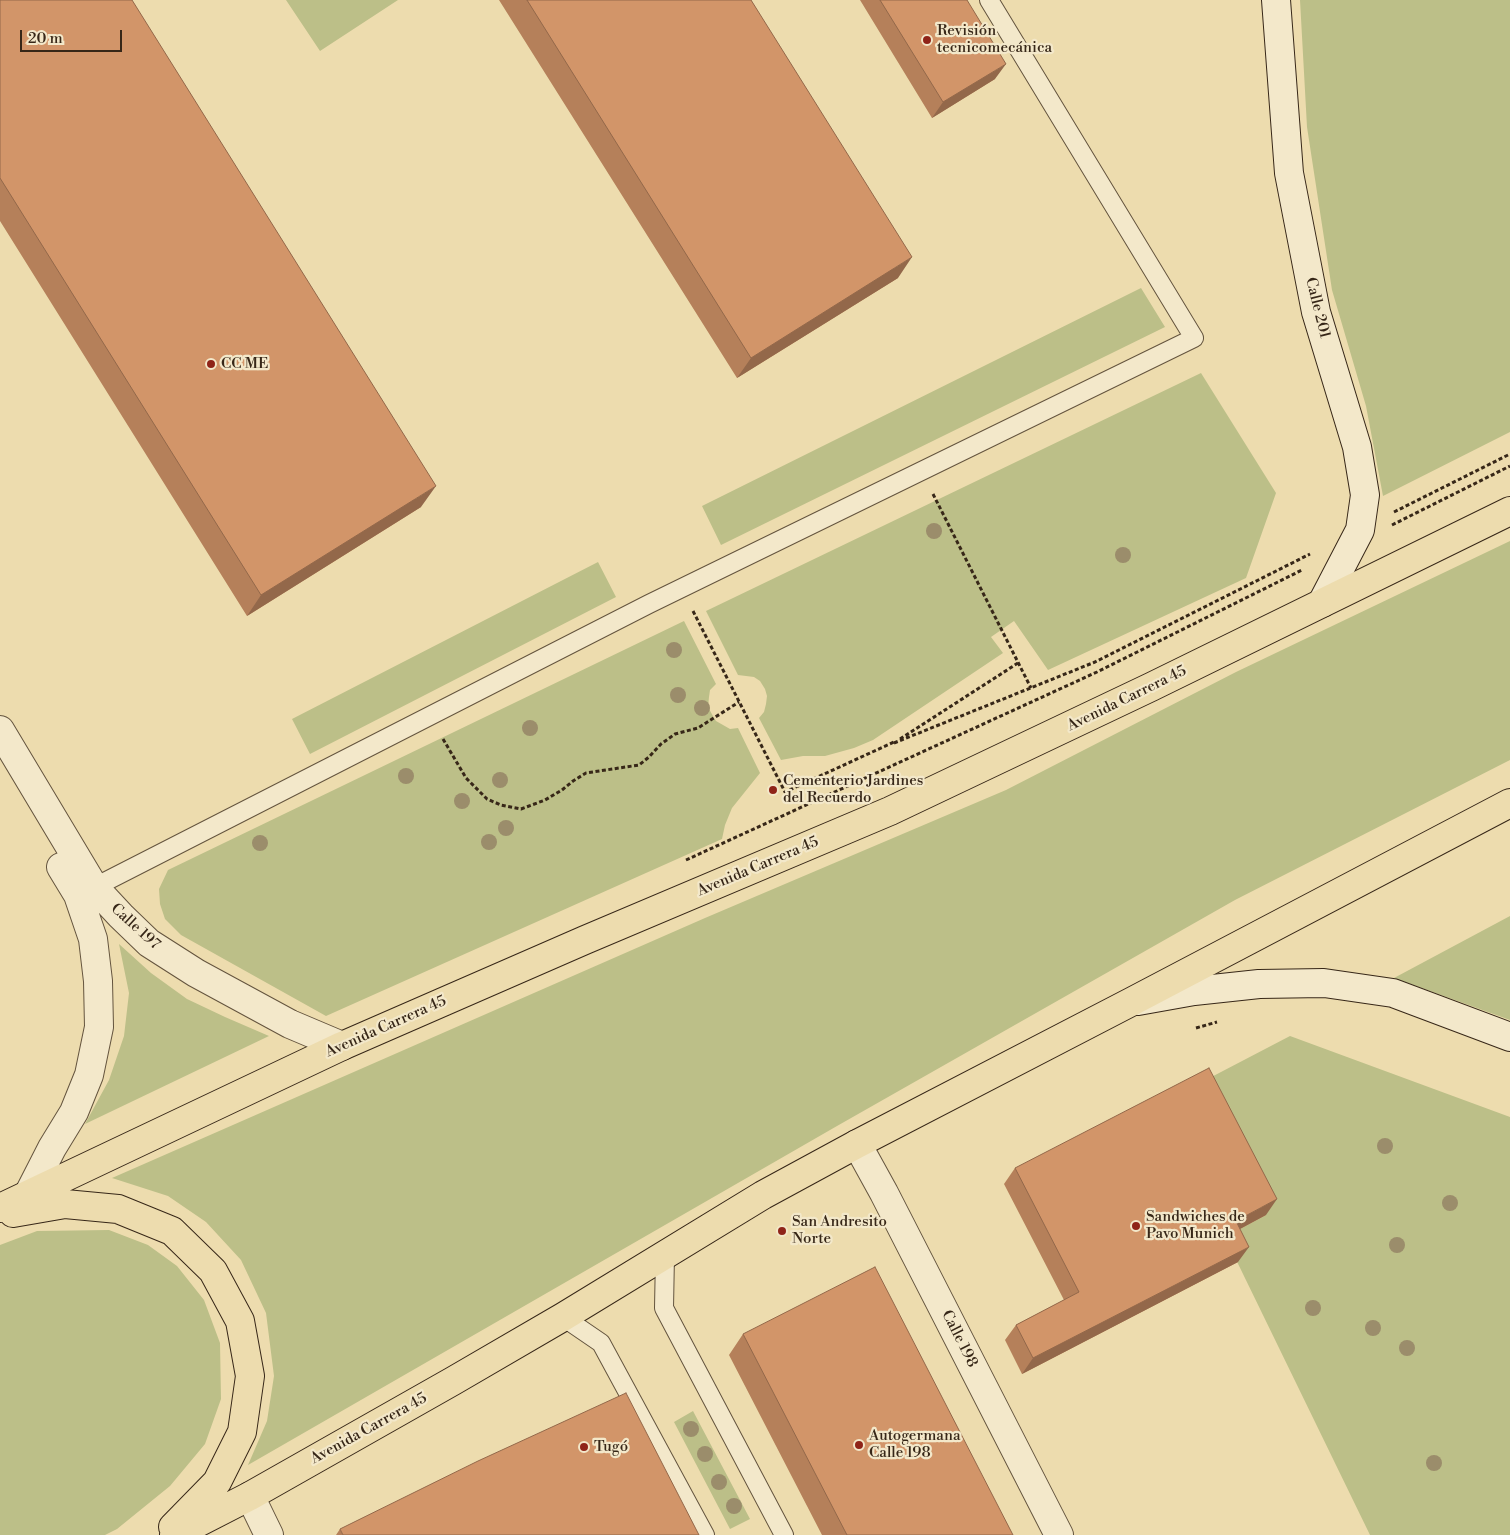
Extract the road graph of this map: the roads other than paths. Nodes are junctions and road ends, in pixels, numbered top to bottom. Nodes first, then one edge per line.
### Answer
1 (989, 0) edge
2 (1276, 0) edge
3 (1510, 510) edge
4 (1322, 603) junction
5 (0, 730) edge
6 (0, 767) edge
7 (1510, 803) edge
8 (86, 891) junction
9 (1131, 1002) junction
10 (1510, 1037) edge
11 (342, 1046) junction
12 (857, 1144) junction
13 (28, 1195) junction
14 (0, 1208) edge
15 (0, 1217) edge
16 (665, 1255) junction
17 (563, 1317) junction
18 (250, 1496) junction
19 (162, 1535) edge
20 (174, 1535) edge
21 (269, 1535) edge
22 (705, 1535) edge
23 (784, 1535) edge
24 (1059, 1535) edge

1 - 8 lane
2 - 4 street, Calle 201
3 - 4 highway, Avenida Carrera 45
4 - 11 highway, Avenida Carrera 45
5 - 8 street, Calle 197
6 - 8 street, Calle 197
7 - 9 highway, Avenida Carrera 45
8 - 11 street, Calle 197
8 - 13 street, Calle 197
9 - 10 street
9 - 12 highway, Avenida Carrera 45
11 - 13 highway, Avenida Carrera 45
12 - 16 highway, Avenida Carrera 45
12 - 24 street, Calle 198
13 - 14 highway, Avenida Carrera 45
15 - 19 highway
16 - 17 highway, Avenida Carrera 45
16 - 23 lane
17 - 18 highway, Avenida Carrera 45
17 - 22 lane
18 - 20 highway, Avenida Carrera 45
18 - 21 street

